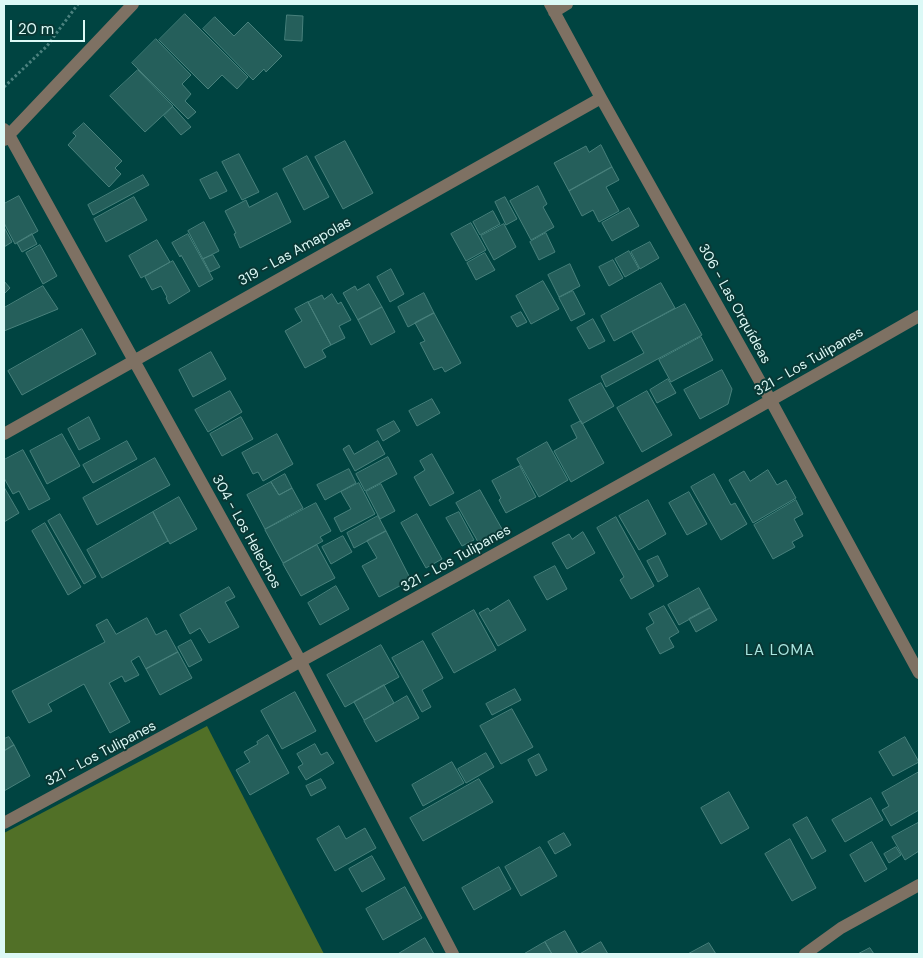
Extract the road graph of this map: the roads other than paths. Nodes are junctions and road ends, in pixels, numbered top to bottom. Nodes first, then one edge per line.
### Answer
1 (134, 4) edge
2 (568, 4) edge
3 (552, 8) edge
4 (601, 98) junction
5 (5, 135) edge
6 (919, 316) edge
7 (134, 360) junction
8 (771, 401) junction
9 (4, 434) edge
10 (301, 662) junction
11 (919, 673) edge
12 (4, 823) edge
13 (919, 885) edge
14 (453, 954) edge
15 (805, 954) edge

1 - 5 street
2 - 3 street
3 - 4 street, 306 - Las Orquídeas
4 - 7 street, 319 - Las Amapolas
4 - 8 street, 306 - Las Orquídeas
5 - 7 street, 304 - Los Helechos
6 - 8 street, 321 - Los Tulipanes
7 - 9 street, 319 - Las Amapolas
7 - 10 street, 304 - Los Helechos
8 - 10 street, 321 - Los Tulipanes
8 - 11 street, 306 - Las Orquídeas
10 - 12 street, 321 - Los Tulipanes
10 - 14 street, 304 - Los Helechos
13 - 15 street

